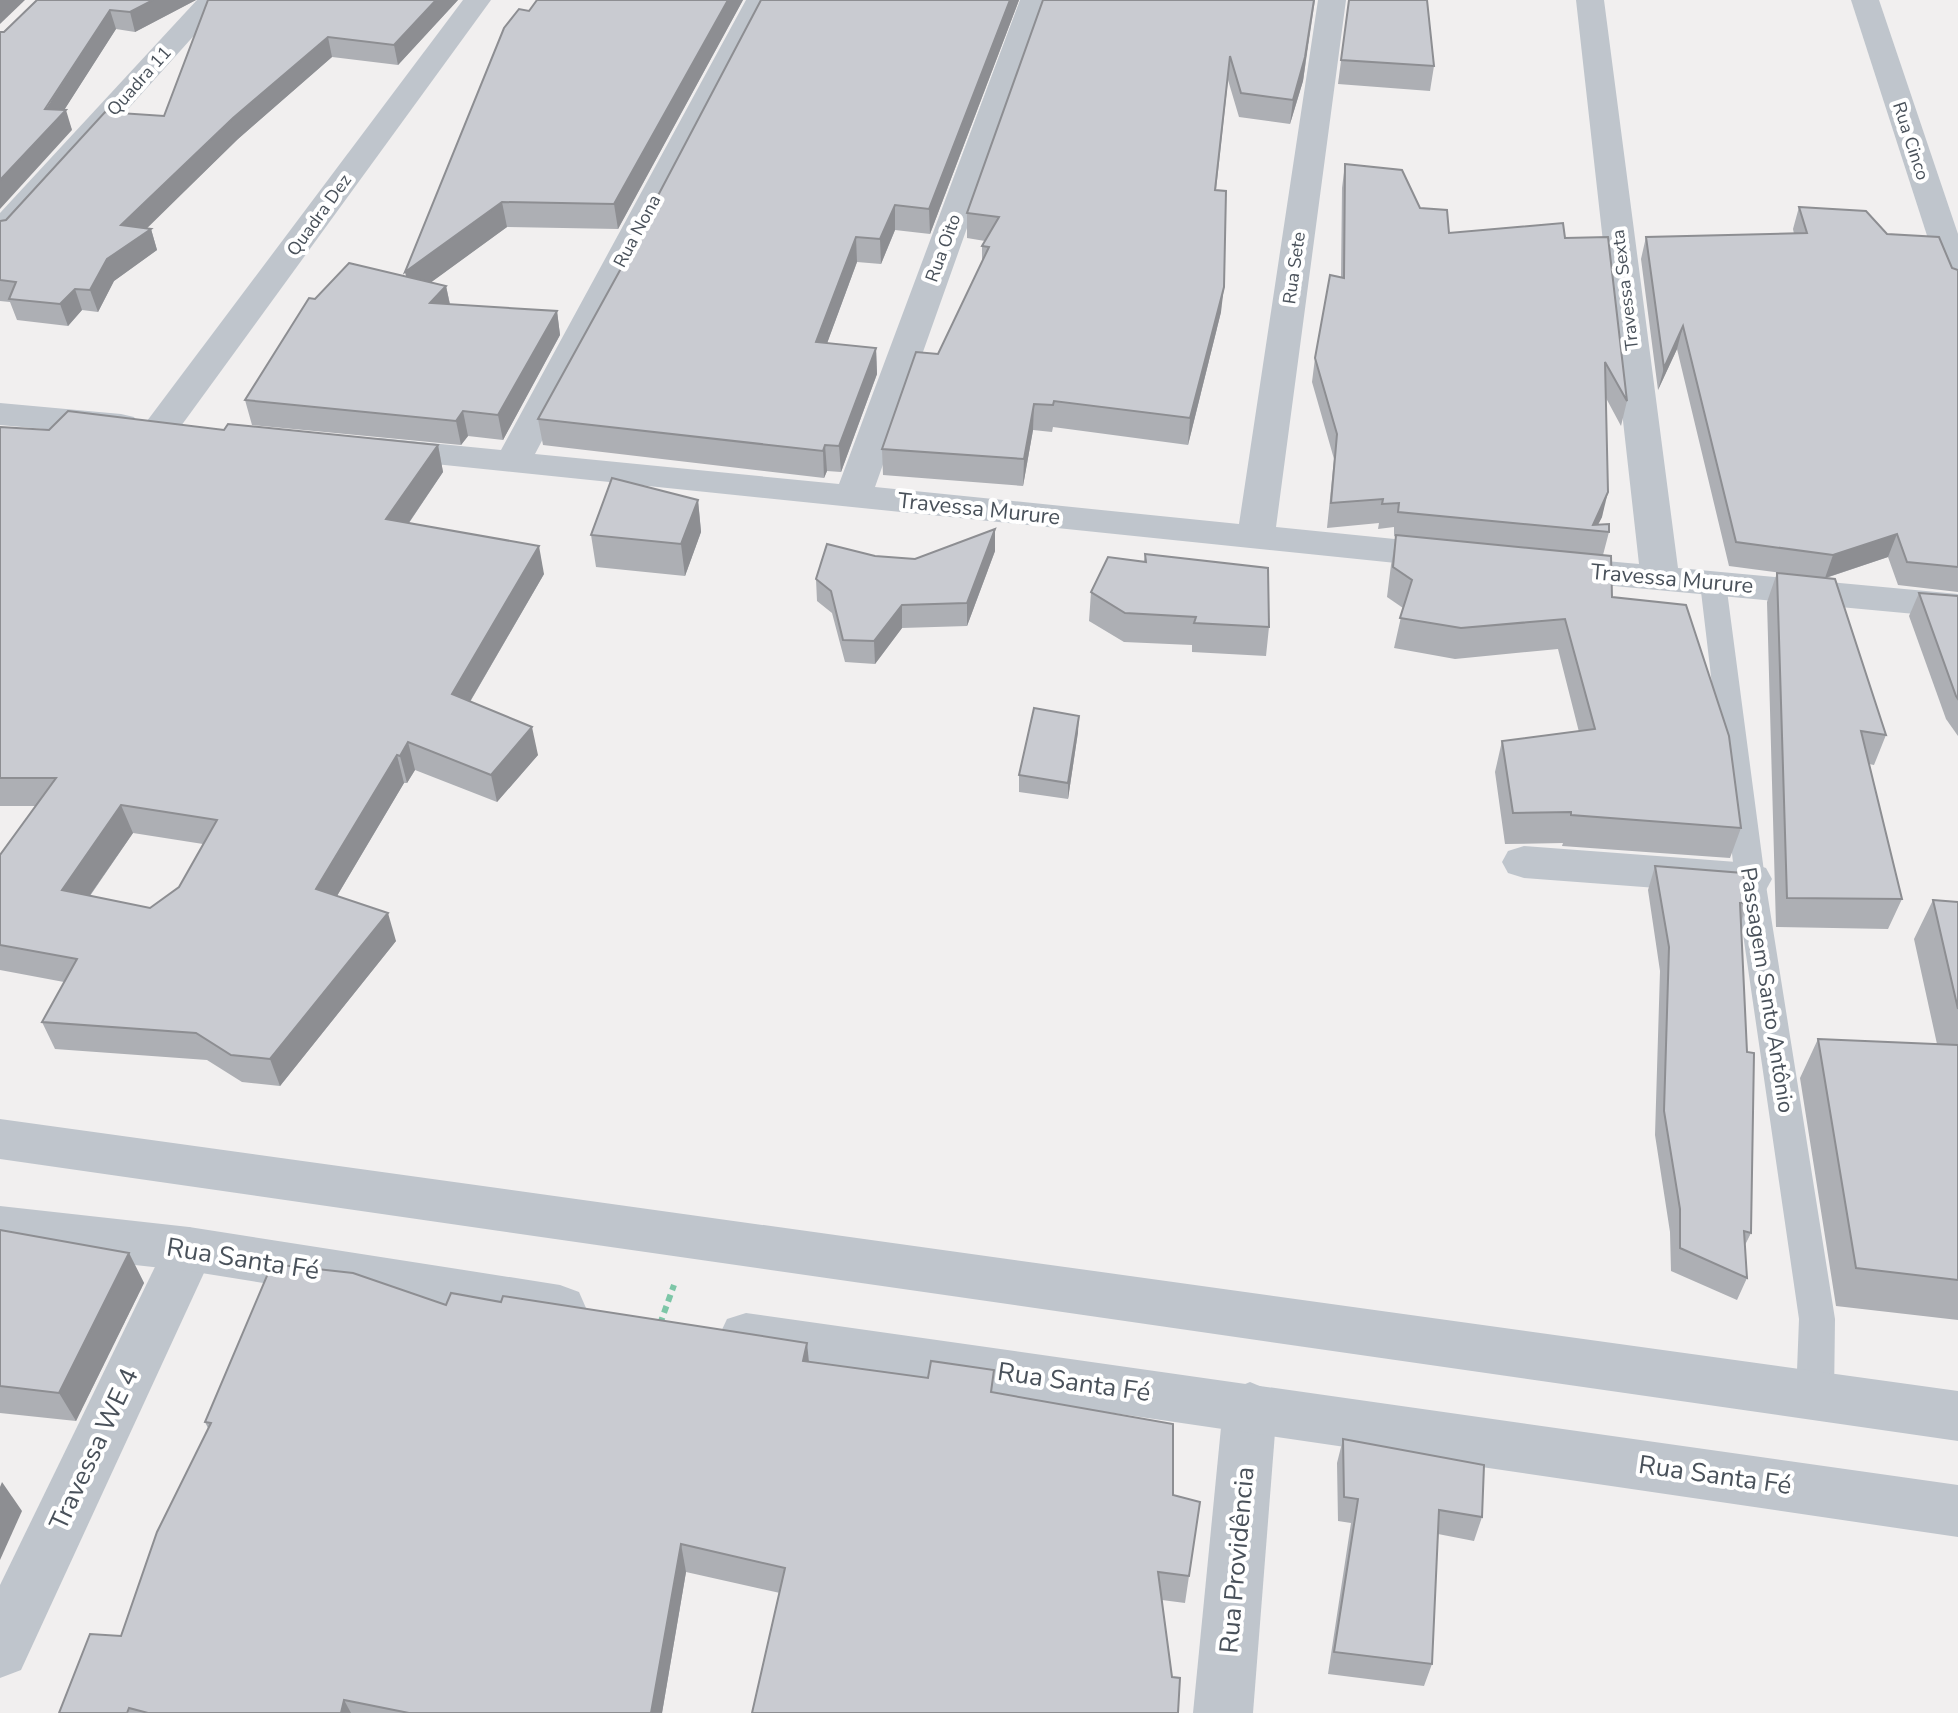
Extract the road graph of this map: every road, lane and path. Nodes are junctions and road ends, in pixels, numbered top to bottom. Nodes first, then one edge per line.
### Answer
1 (212, 0) edge
2 (477, 0) edge
3 (760, 0) edge
4 (1034, 0) edge
5 (1332, 0) edge
6 (1590, 0) edge
7 (1865, 0) edge
8 (0, 232) edge
9 (1958, 282) edge
10 (0, 414) edge
11 (160, 429) junction
12 (206, 433) edge
13 (344, 446) edge
14 (513, 461) junction
15 (853, 497) junction
16 (1256, 536) junction
17 (1660, 579) junction
18 (1713, 583) junction
19 (1958, 606) edge
20 (1524, 862) dead end
21 (1750, 879) junction
22 (0, 1139) edge
23 (0, 1228) edge
24 (189, 1249) junction
25 (613, 1316) edge
26 (691, 1328) edge
27 (1815, 1397) junction
28 (1250, 1407) junction
29 (1958, 1416) edge
30 (1958, 1511) edge
31 (0, 1649) edge
32 (1223, 1713) edge

1 - 8 street, Quadra 11
2 - 11 street, Quadra Dez
3 - 14 street, Rua Nona
4 - 15 street, Rua Oito
5 - 16 street, Rua Sete
6 - 17 street, Travessa Sexta
7 - 9 street, Rua Cinco
10 - 11 street
11 - 12 street
13 - 14 street, Travessa Murure
14 - 15 street, Travessa Murure
15 - 16 street, Travessa Murure
16 - 17 street, Travessa Murure
17 - 18 street, Travessa Murure
18 - 19 street, Travessa Murure
18 - 21 lane, Passagem Santo Antônio
20 - 21 street
21 - 27 lane, Passagem Santo Antônio
22 - 27 street
23 - 24 street, Rua Santa Fé
24 - 25 street, Rua Santa Fé
24 - 31 street, Travessa WE 4
26 - 28 street, Rua Santa Fé
27 - 29 street
28 - 30 street, Rua Santa Fé
28 - 32 street, Rua Providência

